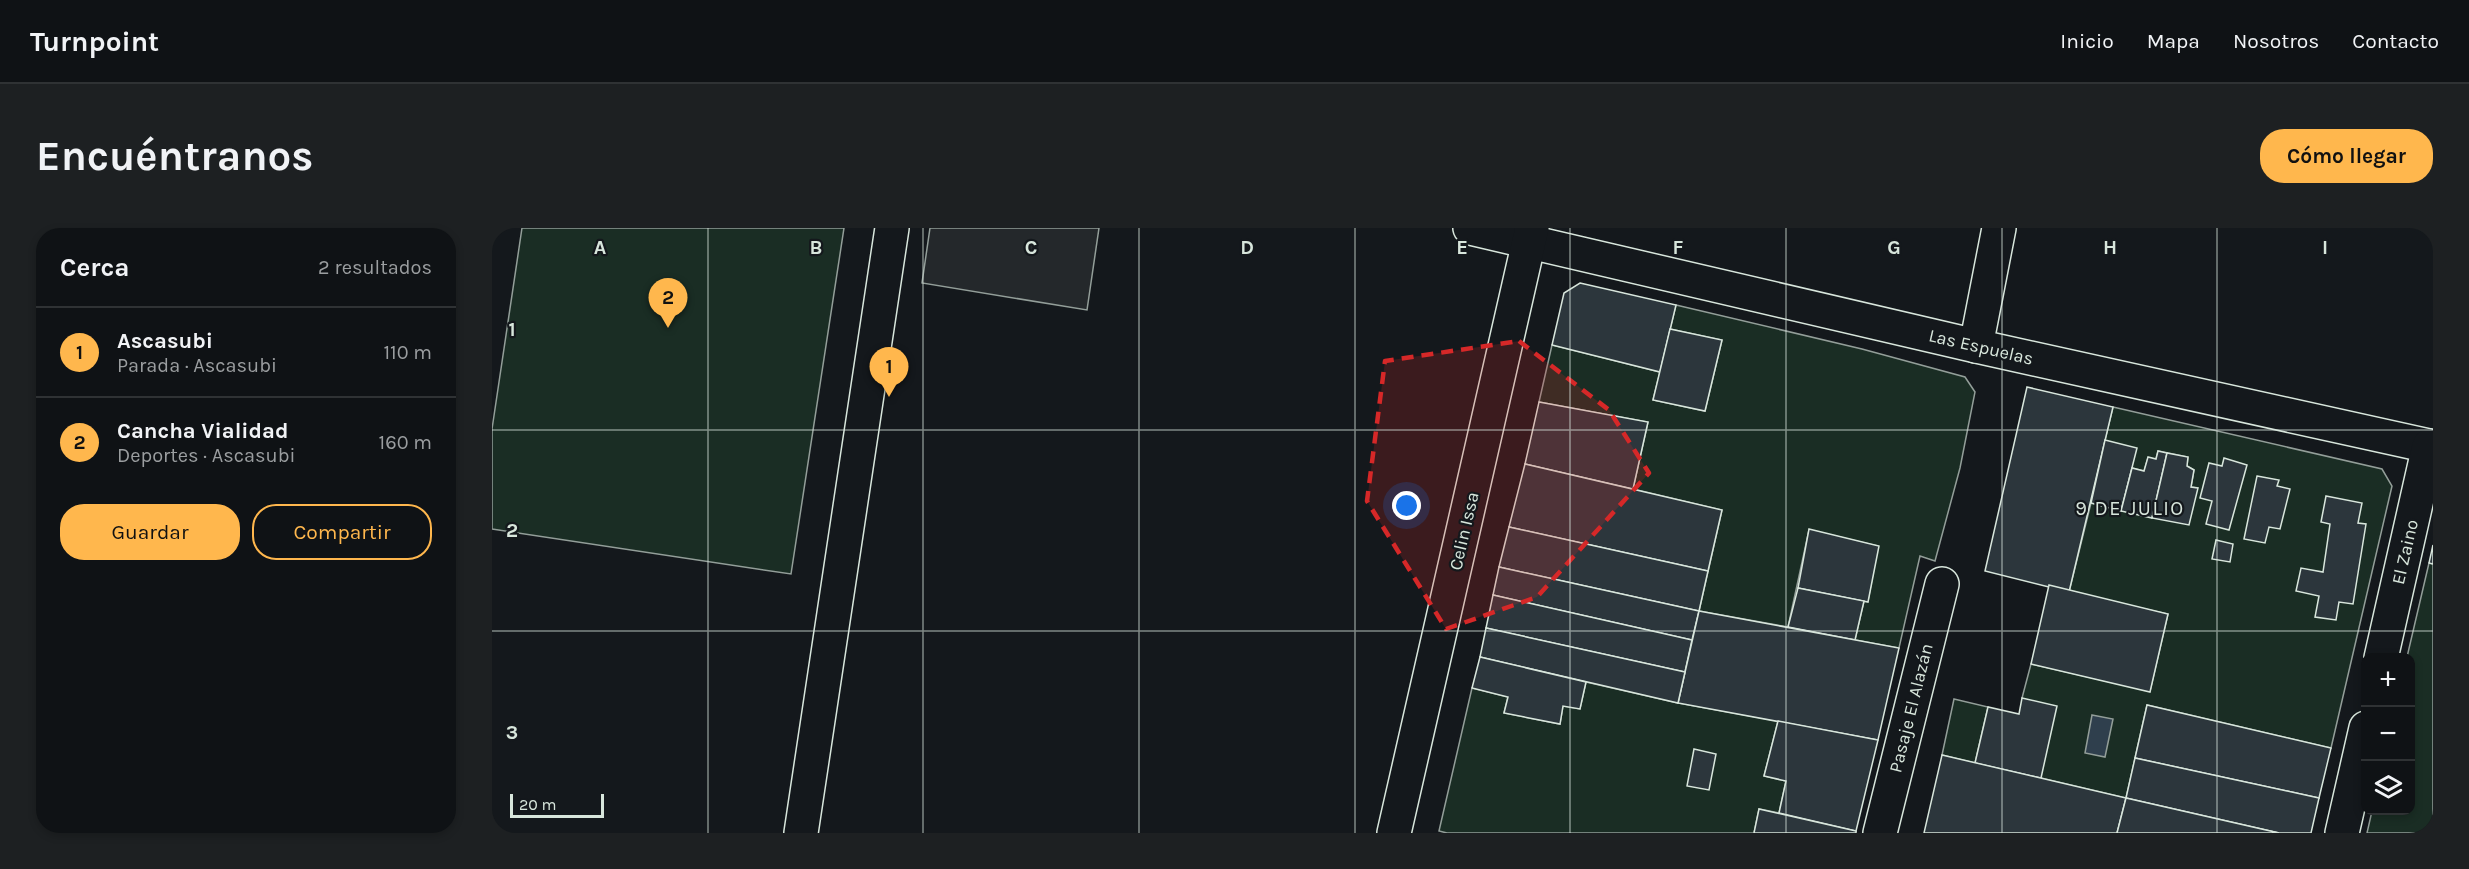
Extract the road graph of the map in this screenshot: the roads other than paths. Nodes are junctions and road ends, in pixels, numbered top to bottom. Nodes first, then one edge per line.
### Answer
1 (892, 228) edge
2 (1470, 228) edge
3 (2000, 228) edge
4 (1531, 236) edge
5 (1976, 346) junction
6 (2431, 446) edge
7 (1942, 584) dead end
8 (2382, 653) edge
9 (2361, 750) edge
10 (801, 833) edge
11 (1394, 833) edge
12 (1880, 833) edge
13 (2342, 833) edge

1 - 10 street
2 - 4 street, Las Espuelas
3 - 5 street
4 - 5 street, Las Espuelas
4 - 11 street, Celin Issa
5 - 6 street, Las Espuelas
6 - 8 street, El Zaino
7 - 12 street, Pasaje El Alazán
9 - 13 street

